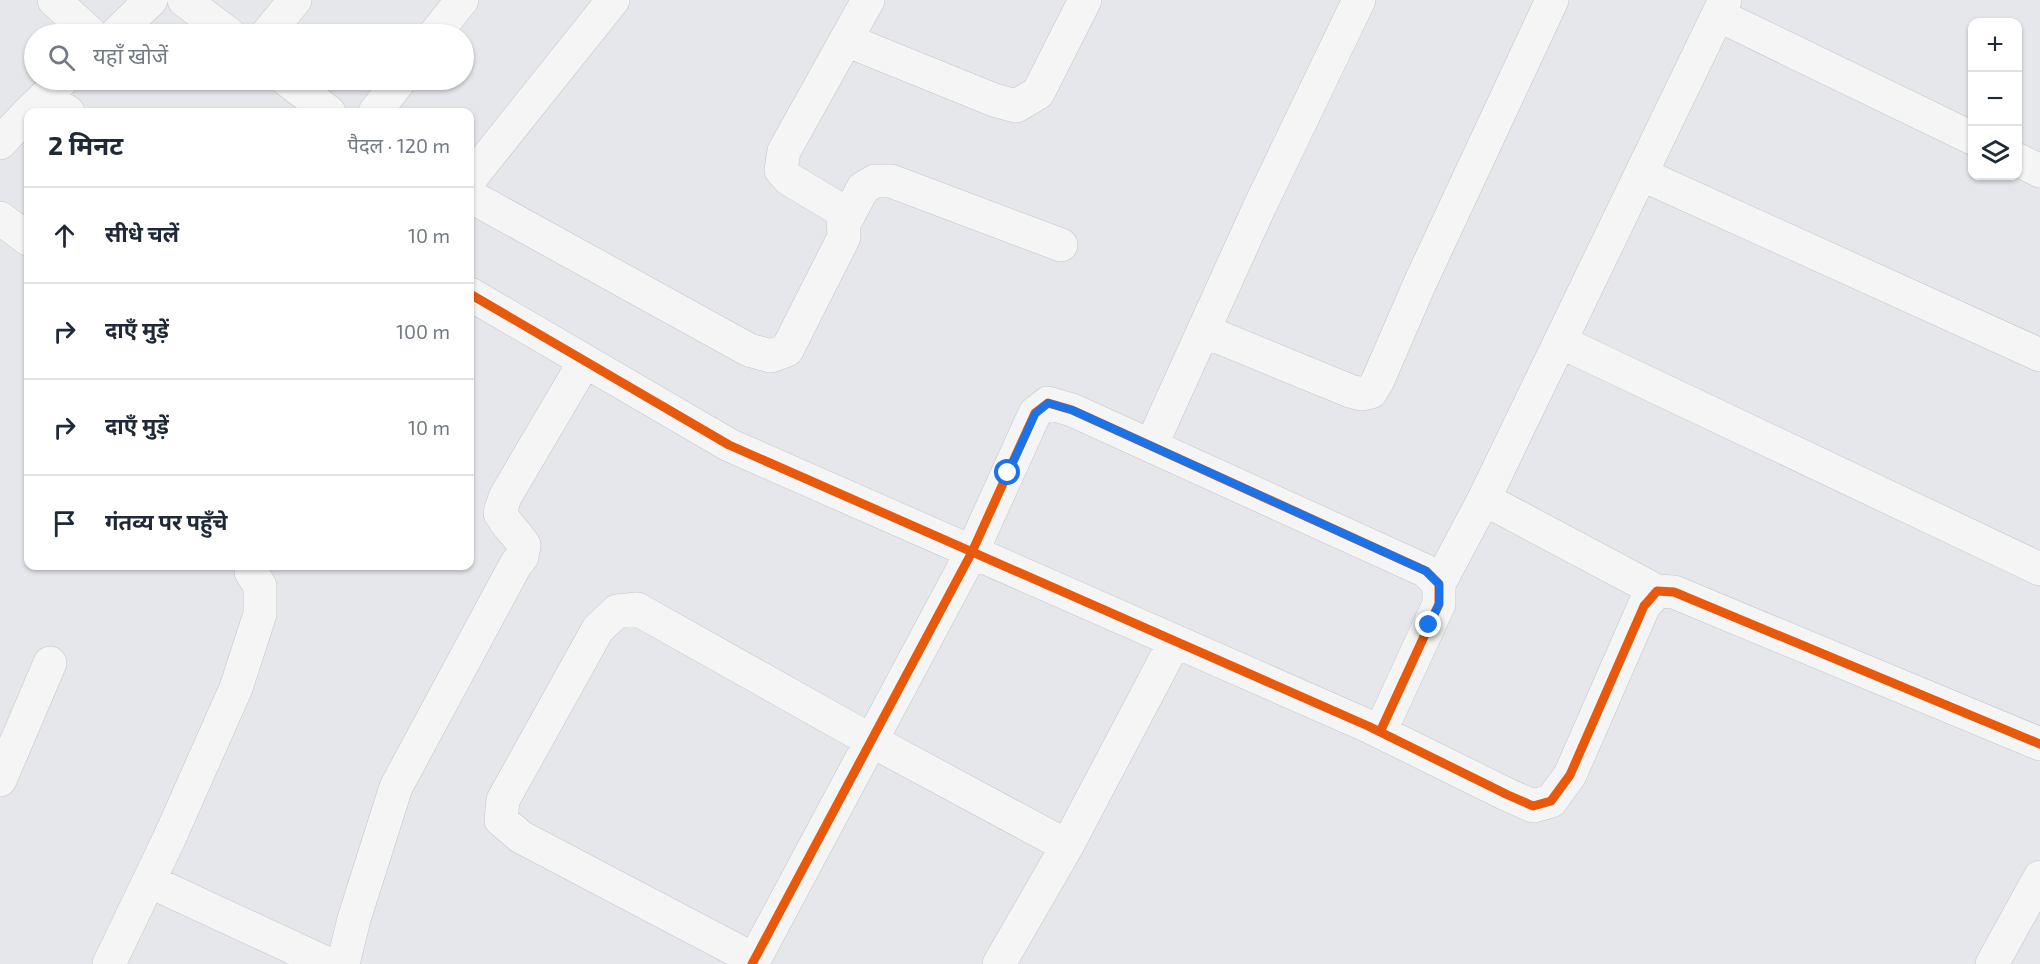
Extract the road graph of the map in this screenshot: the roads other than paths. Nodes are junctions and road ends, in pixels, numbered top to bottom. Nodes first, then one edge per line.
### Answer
1 (54, 0) edge
2 (151, 0) edge
3 (184, 0) edge
4 (295, 0) edge
5 (462, 0) edge
6 (613, 0) edge
7 (868, 0) edge
8 (1085, 0) edge
9 (1359, 0) edge
10 (1552, 0) edge
11 (1721, 7) edge
12 (80, 24) edge
13 (126, 24) edge
14 (216, 24) edge
15 (275, 24) edge
16 (443, 24) edge
17 (846, 40) junction
18 (300, 90) edge
19 (392, 90) edge
20 (324, 108) edge
21 (378, 108) edge
22 (24, 123) edge
23 (1968, 136) edge
24 (0, 143) edge
25 (2022, 162) edge
26 (2040, 171) edge
27 (474, 174) edge
28 (1641, 174) junction
29 (474, 198) edge
30 (0, 218) edge
31 (844, 224) junction
32 (24, 236) edge
33 (1061, 245) dead end
34 (474, 296) edge
35 (1204, 331) junction
36 (1561, 342) junction
37 (2040, 355) edge
38 (585, 361) junction
39 (1151, 446) junction
40 (1484, 500) junction
41 (972, 552) junction
42 (2040, 569) edge
43 (252, 570) edge
44 (1439, 584) junction
45 (1657, 591) junction
46 (1176, 641) junction
47 (50, 663) dead end
48 (1380, 732) junction
49 (872, 741) junction
50 (2040, 744) edge
51 (0, 780) edge
52 (1067, 846) junction
53 (2040, 877) edge
54 (149, 881) junction
55 (753, 962) edge
56 (109, 964) edge
57 (328, 964) edge
58 (343, 964) edge
59 (999, 964) edge
60 (1992, 964) edge

1 - 12 street
2 - 13 street
3 - 14 street
4 - 15 street
5 - 16 street
6 - 27 street
7 - 17 street
8 - 17 street
9 - 35 street
10 - 35 street
11 - 23 street
11 - 28 street
17 - 31 street
18 - 20 street
19 - 21 street
22 - 24 street
25 - 26 street
28 - 36 street
28 - 37 street
29 - 31 street
30 - 32 street
31 - 33 street
34 - 38 street
35 - 39 street
36 - 40 street
36 - 42 street
38 - 41 street
38 - 58 street
39 - 41 street
39 - 44 street
40 - 44 street
40 - 45 street
41 - 46 street
41 - 49 street
43 - 54 street
44 - 48 street
45 - 48 street
45 - 50 street
46 - 48 street
46 - 52 street
47 - 51 street
49 - 52 street
49 - 55 street
49 - 55 street
52 - 59 street
53 - 60 street
54 - 56 street
54 - 57 street

